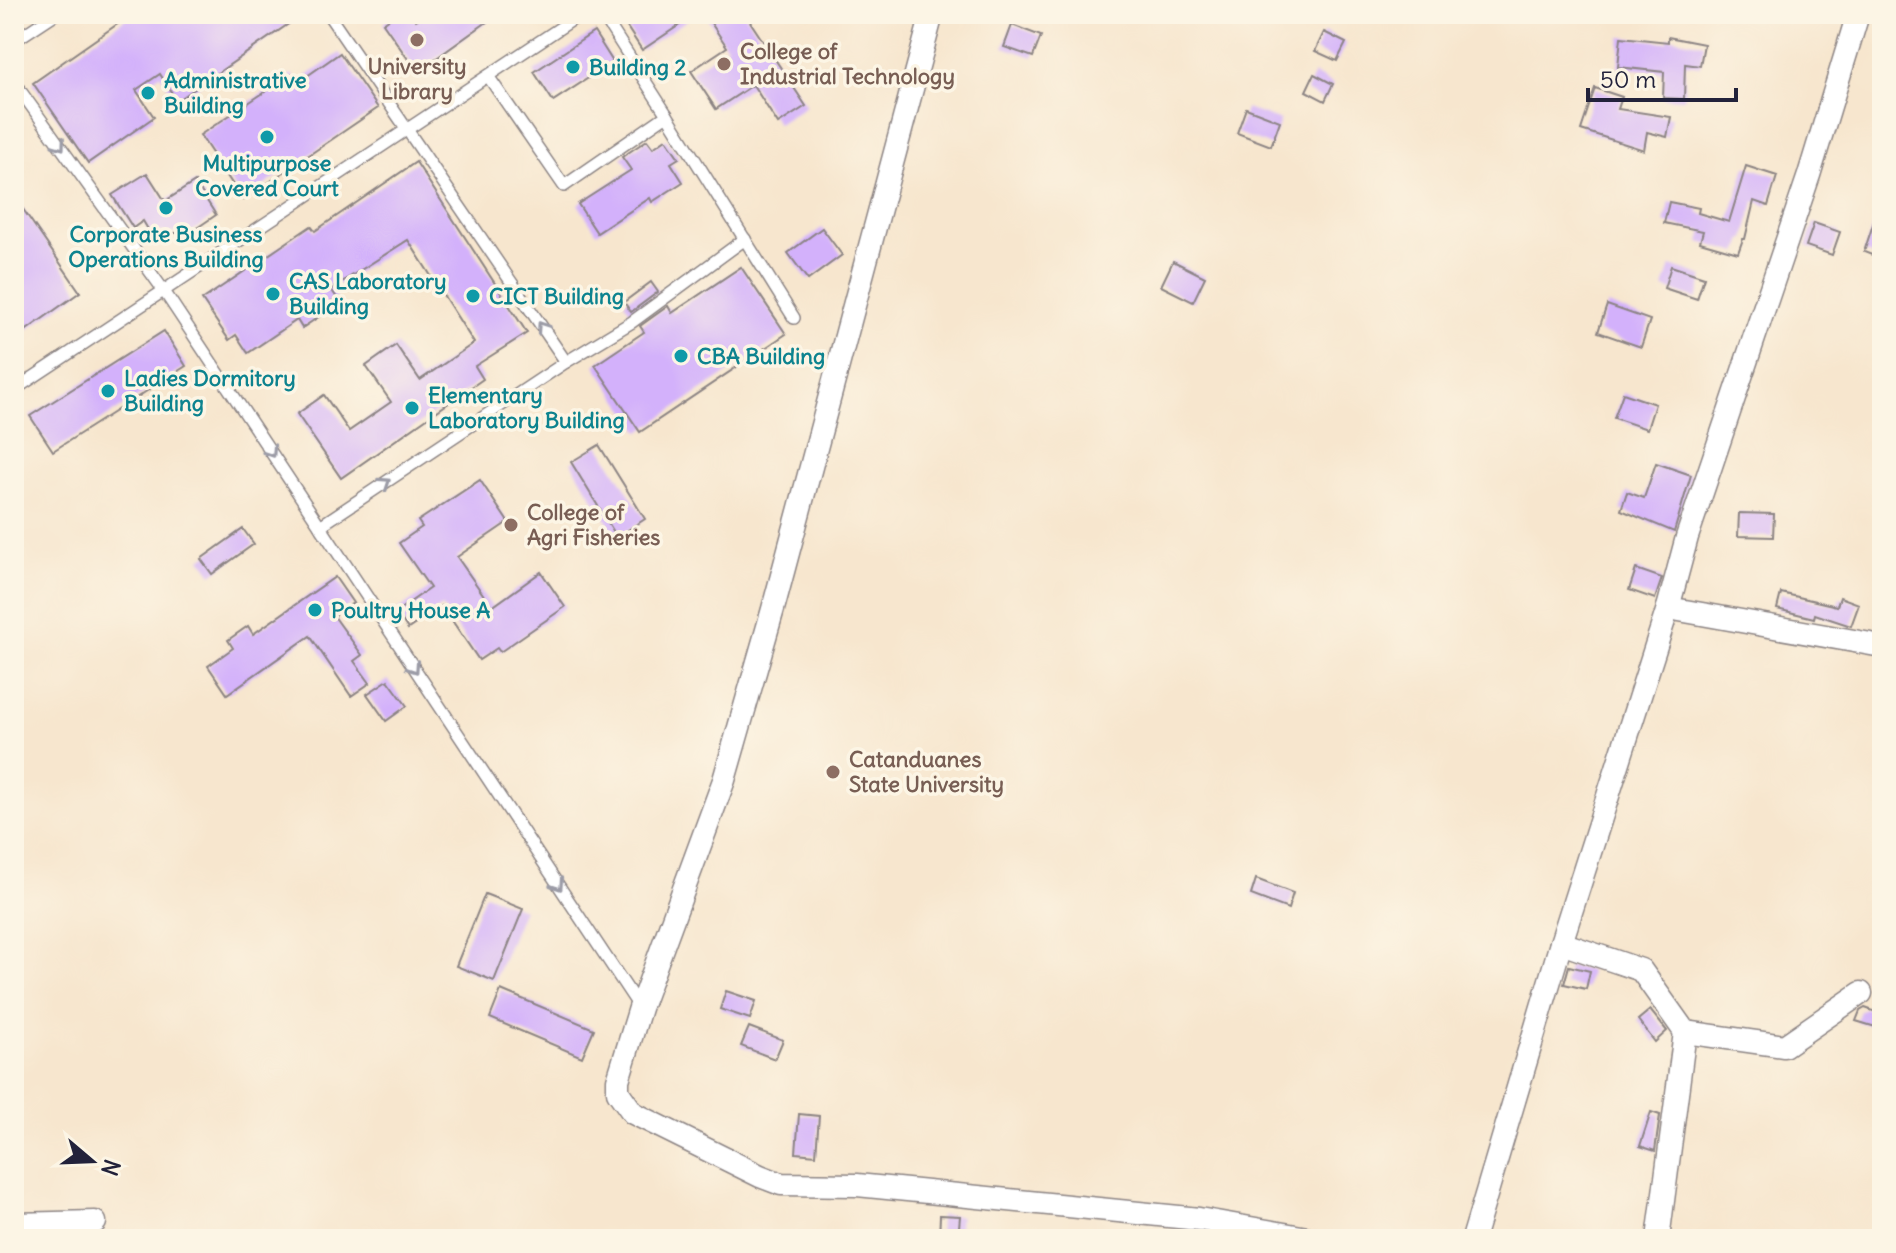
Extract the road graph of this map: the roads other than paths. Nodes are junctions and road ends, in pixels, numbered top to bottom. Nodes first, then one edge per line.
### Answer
1 (55, 14) edge
2 (328, 14) edge
3 (581, 14) edge
4 (602, 14) edge
5 (932, 14) edge
6 (1858, 14) edge
7 (14, 41) edge
8 (488, 76) junction
9 (14, 82) edge
10 (667, 115) junction
11 (407, 130) junction
12 (745, 239) junction
13 (164, 291) junction
14 (794, 318) dead end
15 (566, 362) junction
16 (14, 390) edge
17 (320, 526) junction
18 (1668, 608) junction
19 (1882, 646) edge
20 (1561, 943) junction
21 (1861, 993) dead end
22 (640, 1008) junction
23 (1685, 1032) junction
24 (95, 1222) dead end
25 (14, 1224) edge
26 (1313, 1239) edge
27 (1473, 1239) edge
28 (1658, 1239) edge

1 - 7 lane
2 - 11 lane
3 - 8 lane
4 - 10 lane
5 - 22 street
6 - 18 street
8 - 10 lane
8 - 11 lane
9 -> 13 lane
10 - 12 lane
11 - 13 lane
15 -> 11 lane
12 - 14 lane
12 - 15 lane
13 - 16 lane
13 -> 17 lane
17 -> 15 lane
17 -> 22 lane
18 - 19 street
18 - 20 street
20 - 23 street
20 - 27 street
21 - 23 street
22 - 26 street
23 - 28 street
24 - 25 street

